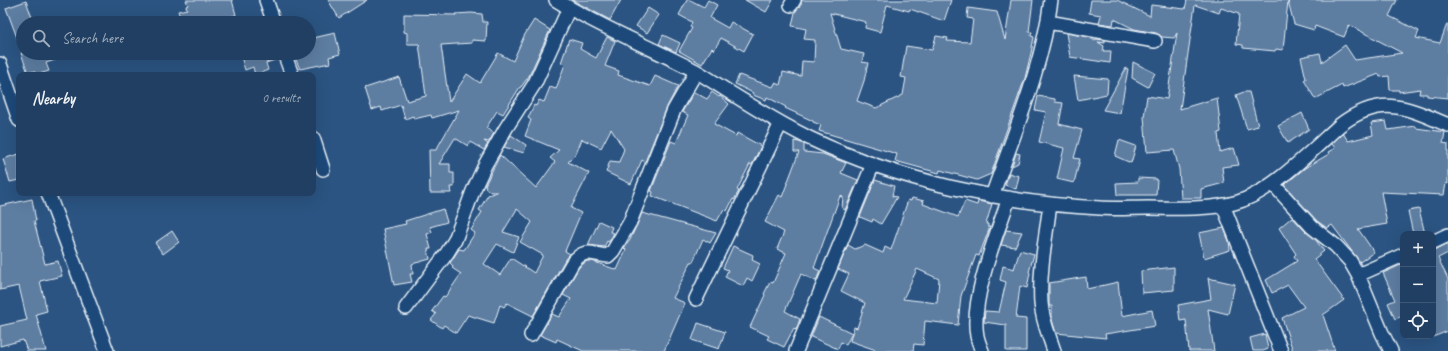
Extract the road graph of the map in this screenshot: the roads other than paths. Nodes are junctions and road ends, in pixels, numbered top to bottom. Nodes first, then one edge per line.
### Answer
1 (266, 0) edge
2 (556, 0) edge
3 (1050, 0) edge
4 (569, 8) junction
5 (272, 16) edge
6 (1048, 22) junction
7 (1155, 41) dead end
8 (287, 60) edge
9 (0, 64) edge
10 (291, 72) edge
11 (696, 72) junction
12 (16, 111) edge
13 (781, 123) junction
14 (1448, 125) edge
15 (316, 147) edge
16 (873, 164) junction
17 (323, 169) dead end
18 (1273, 184) junction
19 (49, 196) edge
20 (992, 196) junction
21 (1009, 198) junction
22 (1050, 204) junction
23 (1223, 205) junction
24 (1448, 235) edge
25 (1436, 241) edge
26 (1400, 256) edge
27 (1358, 275) junction
28 (696, 299) dead end
29 (406, 308) dead end
30 (531, 335) dead end
31 (107, 351) edge
32 (796, 351) edge
33 (982, 351) edge
34 (1054, 351) edge
35 (1281, 351) edge
36 (1392, 351) edge

1 - 5 street
2 - 4 street
3 - 6 street
4 - 11 street
4 - 29 street
6 - 7 street
6 - 20 street
8 - 10 street
9 - 12 street
11 - 13 street
11 - 30 street
13 - 16 street
13 - 28 street
14 - 18 street
15 - 17 street
16 - 20 street
16 - 32 street
18 - 23 street
18 - 27 street
19 - 31 street
20 - 21 street
21 - 22 street
21 - 33 street
22 - 23 street
22 - 34 street
23 - 35 street
24 - 25 street
26 - 27 street
27 - 36 street

